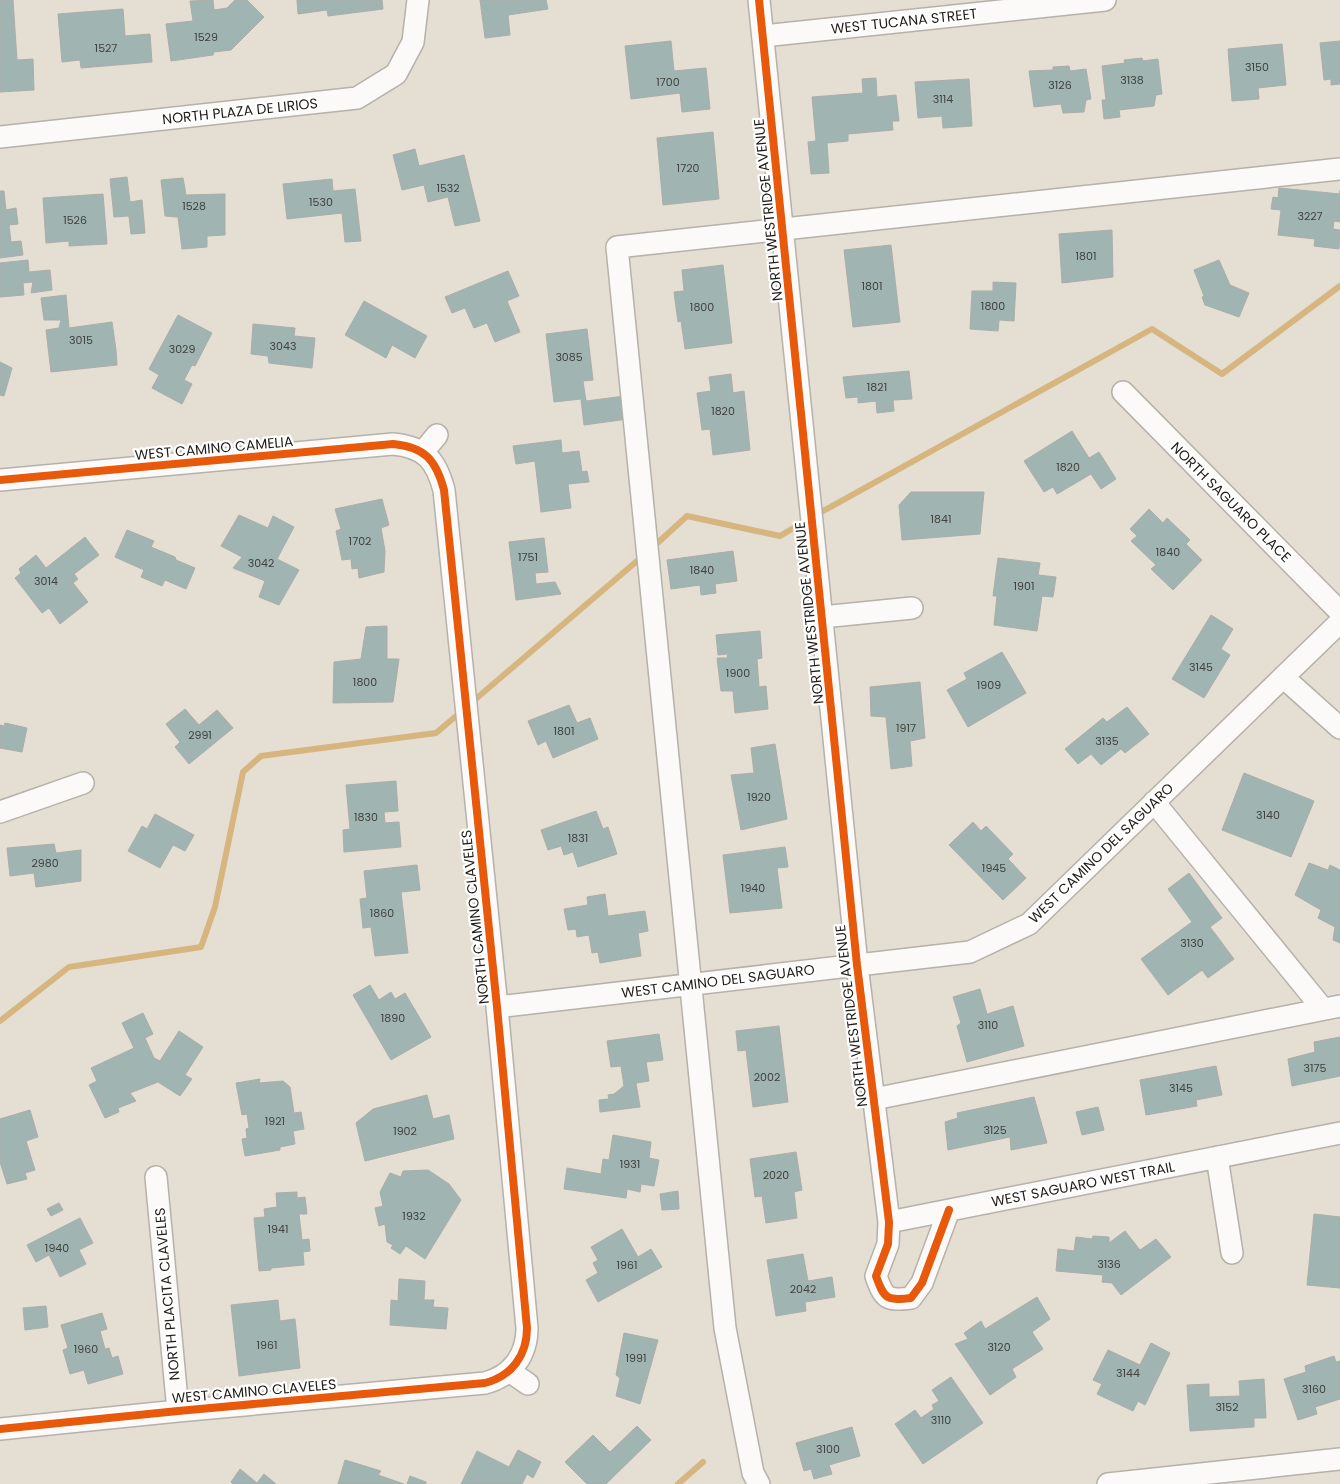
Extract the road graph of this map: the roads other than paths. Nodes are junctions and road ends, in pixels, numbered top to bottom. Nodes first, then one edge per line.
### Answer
1 (418, 0) edge
2 (759, 0) edge
3 (1105, 0) edge
4 (763, 36) junction
5 (0, 137) edge
6 (1340, 169) edge
7 (782, 230) junction
8 (1123, 392) dead end
9 (437, 434) dead end
10 (426, 454) junction
11 (0, 480) edge
12 (912, 608) dead end
13 (1340, 612) edge
14 (822, 617) junction
15 (1340, 622) edge
16 (1283, 677) junction
17 (1340, 728) edge
18 (83, 782) dead end
19 (1154, 802) junction
20 (0, 812) edge
21 (857, 965) junction
22 (690, 984) junction
23 (1331, 1007) edge
24 (497, 1008) junction
25 (874, 1099) junction
26 (1340, 1133) edge
27 (1217, 1157) junction
28 (156, 1177) dead end
29 (949, 1210) junction
30 (889, 1222) junction
31 (1232, 1254) dead end
32 (508, 1372) junction
33 (528, 1384) dead end
34 (178, 1411) junction
35 (0, 1429) edge
36 (1340, 1459) edge
37 (759, 1484) edge
38 (1108, 1484) edge

1 - 5 street, NORTH PLAZA DE LIRIOS
2 - 4 street, NORTH WESTRIDGE AVENUE
3 - 4 street, WEST TUCANA STREET
4 - 7 street, NORTH WESTRIDGE AVENUE
6 - 7 street
7 - 14 street, NORTH WESTRIDGE AVENUE
7 - 22 street
8 - 13 street, NORTH SAGUARO PLACE
9 - 10 street
10 - 11 street, WEST CAMINO CAMELIA
10 - 24 street, NORTH CAMINO CLAVELES
12 - 14 street, NORTH WESTRIDGE AVENUE
14 - 21 street, NORTH WESTRIDGE AVENUE
15 - 16 street, WEST CAMINO DEL SAGUARO
16 - 17 street
16 - 19 street, WEST CAMINO DEL SAGUARO
18 - 20 street
19 - 21 street, WEST CAMINO DEL SAGUARO
19 - 23 street
21 - 22 street, WEST CAMINO DEL SAGUARO
21 - 25 street, NORTH WESTRIDGE AVENUE
22 - 24 street, WEST CAMINO DEL SAGUARO
22 - 37 street
23 - 25 street
24 - 32 street, NORTH CAMINO CLAVELES
25 - 30 street, NORTH WESTRIDGE AVENUE
26 - 27 street, WEST SAGUARO WEST TRAIL
27 - 29 street, WEST SAGUARO WEST TRAIL
27 - 31 street
28 - 34 street, NORTH PLACITA CLAVELES
29 - 30 street, WEST SAGUARO WEST TRAIL
29 - 30 street
32 - 33 street
32 - 34 street, WEST CAMINO CLAVELES
34 - 35 street, WEST CAMINO CLAVELES
36 - 38 street

